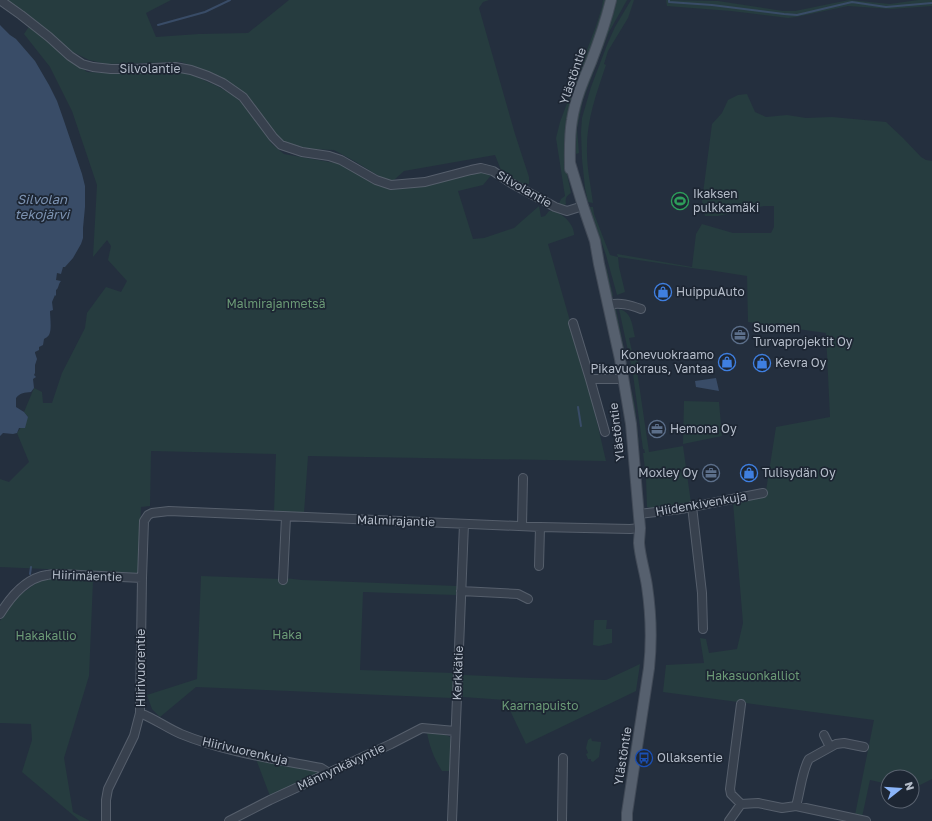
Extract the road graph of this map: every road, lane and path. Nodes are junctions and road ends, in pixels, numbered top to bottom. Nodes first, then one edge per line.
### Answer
1 (0, 0) edge
2 (611, 0) edge
3 (580, 207) junction
4 (608, 304) junction
5 (641, 309) dead end
6 (573, 323) dead end
7 (624, 378) junction
8 (590, 379) junction
9 (605, 432) dead end
10 (523, 478) dead end
11 (763, 493) dead end
12 (692, 506) junction
13 (152, 513) joint
14 (639, 514) junction
15 (286, 517) junction
16 (464, 524) junction
17 (522, 526) junction
18 (540, 527) junction
19 (640, 528) junction
20 (538, 566) dead end
21 (142, 578) junction
22 (283, 580) dead end
23 (461, 591) junction
24 (528, 599) dead end
25 (0, 614) edge
26 (703, 629) dead end
27 (740, 704) dead end
28 (140, 713) junction
29 (455, 731) junction
30 (824, 735) dead end
31 (830, 747) junction
32 (864, 747) dead end
33 (563, 758) dead end
34 (329, 773) junction
35 (741, 804) junction
36 (796, 806) junction
37 (241, 818) edge
38 (625, 818) edge
39 (850, 819) edge
40 (106, 821) edge
41 (229, 821) edge
42 (452, 821) edge
43 (562, 821) edge
44 (729, 821) edge
45 (866, 821) edge

1 - 3 street, Silvolantie
2 - 3 main road, Ylästöntie
3 - 4 main road, Ylästöntie
4 - 5 street
4 - 7 main road, Ylästöntie
6 - 8 street
7 - 8 street
7 - 14 main road, Ylästöntie
8 - 9 street
10 - 17 street
11 - 12 street, Hiidenkivenkuja
12 - 14 street, Hiidenkivenkuja
12 - 26 street
13 - 15 street, Malmirajantie
13 - 21 street, Hiirivuorentie
14 - 19 main road, Ylästöntie
15 - 16 street, Malmirajantie
15 - 22 street
16 - 17 street, Malmirajantie
16 - 23 street, Kerkkätie
17 - 18 street, Malmirajantie
18 - 19 street, Malmirajantie
18 - 20 street
19 - 38 main road, Ylästöntie
21 - 25 street, Hiirimäentie
21 - 28 street, Hiirivuorentie
23 - 24 street
23 - 29 street, Kerkkätie
27 - 35 street
28 - 34 street, Hiirivuorenkuja
28 - 40 street, Hiirivuorentie
29 - 34 street, Männynkävyntie
29 - 42 street, Kerkkätie
30 - 31 street
31 - 32 street
31 - 36 street
33 - 43 street
34 - 37 street, Männynkävyntie
35 - 36 street
35 - 44 street
36 - 39 street
37 - 41 street, Männynkävyntie
39 - 45 street

